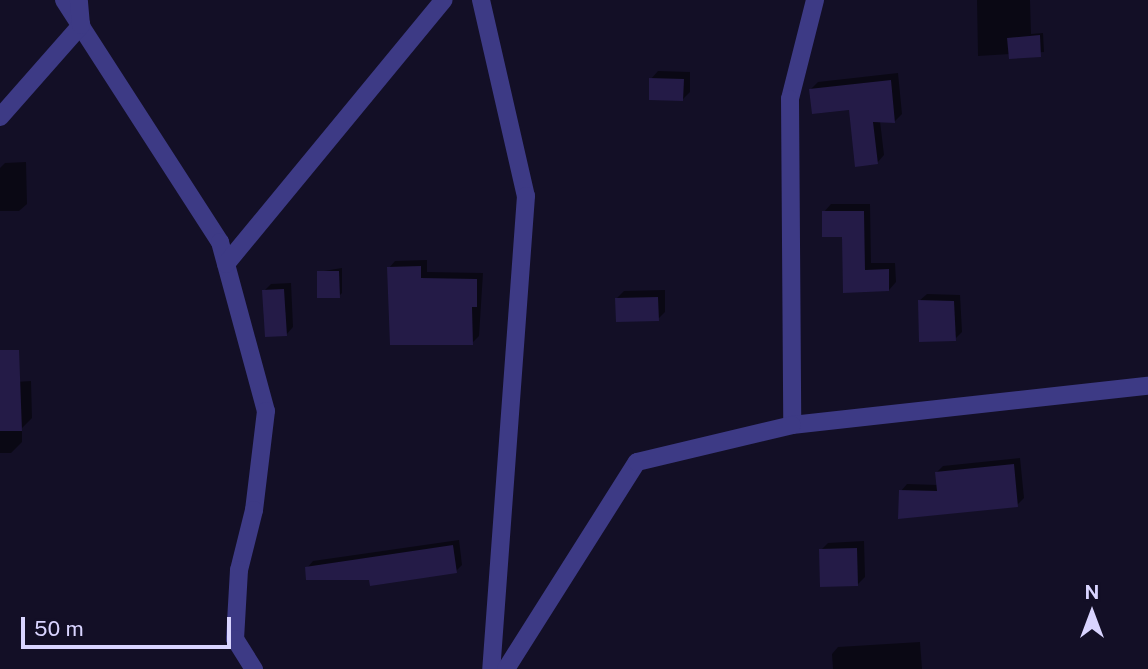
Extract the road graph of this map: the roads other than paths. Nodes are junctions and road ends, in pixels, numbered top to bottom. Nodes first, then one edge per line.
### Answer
1 (64, 0) edge
2 (79, 0) edge
3 (444, 0) edge
4 (481, 0) edge
5 (815, 0) edge
6 (81, 26) junction
7 (0, 117) edge
8 (226, 264) junction
9 (1148, 386) edge
10 (792, 425) junction
11 (254, 669) edge
12 (491, 669) edge
13 (506, 669) edge

1 - 6 street
2 - 6 street
3 - 8 street
4 - 12 street
5 - 10 street
6 - 7 street
6 - 8 street
8 - 11 street
9 - 10 street
10 - 13 street

